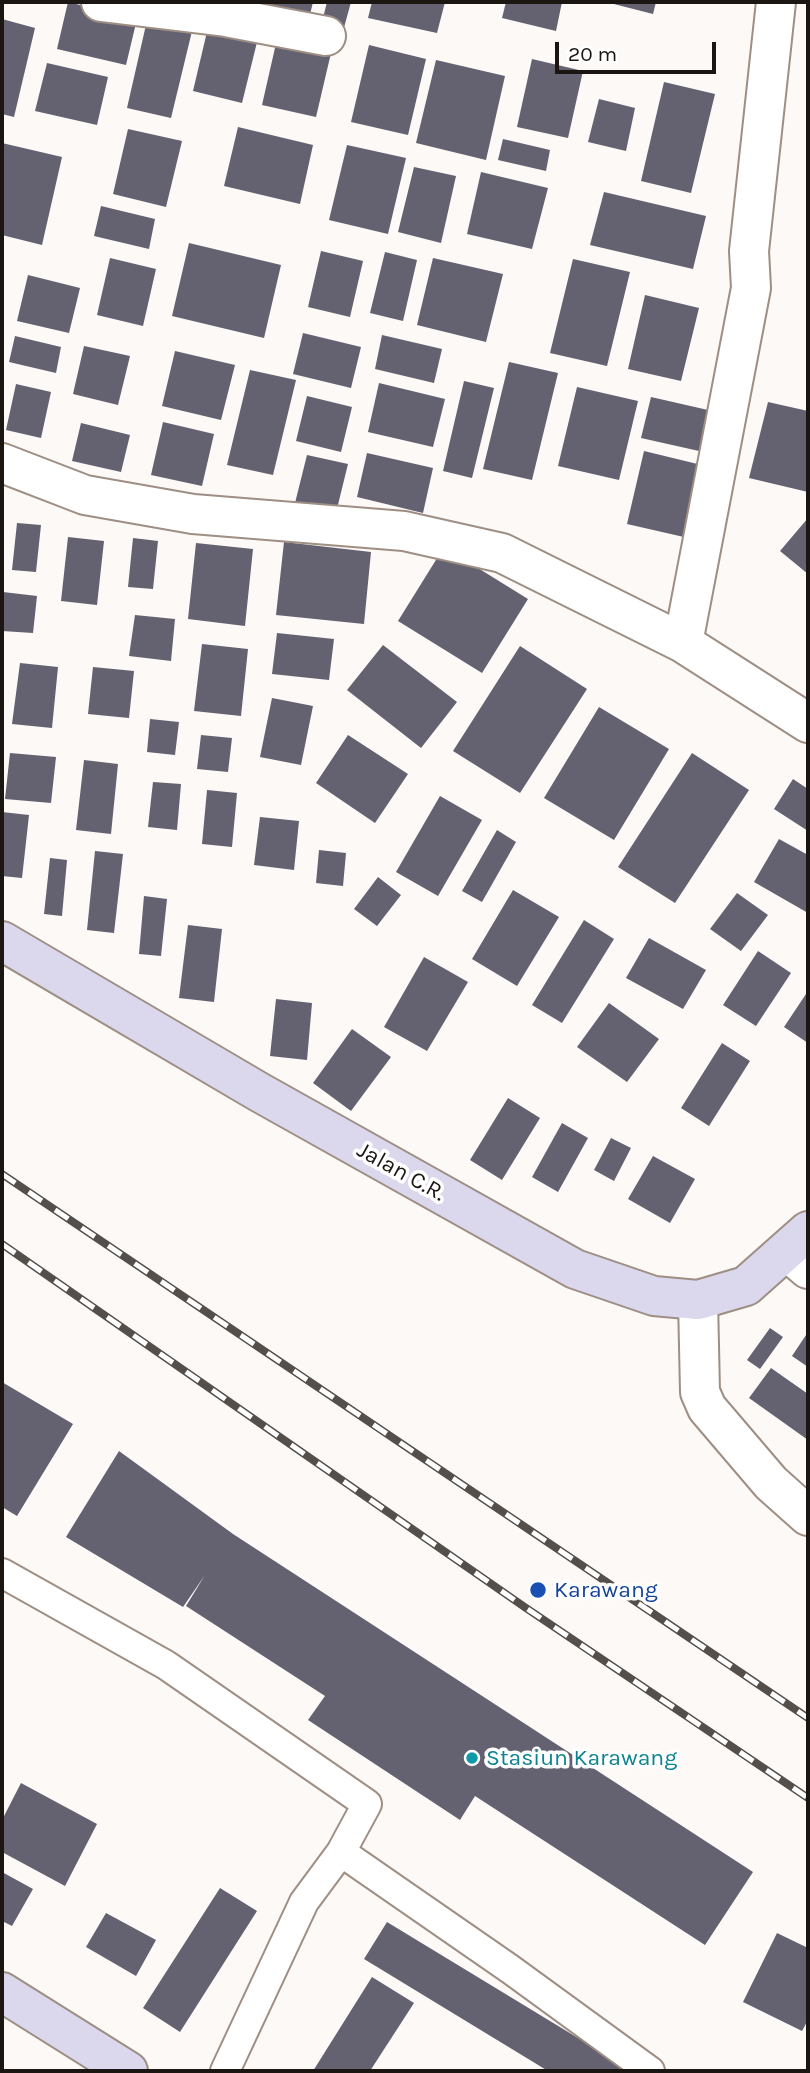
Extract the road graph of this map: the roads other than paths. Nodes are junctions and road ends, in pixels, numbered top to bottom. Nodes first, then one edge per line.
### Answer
1 (101, 2) edge
2 (776, 2) edge
3 (326, 36) dead end
4 (2, 463) edge
5 (683, 643) junction
6 (808, 723) edge
7 (2, 942) edge
8 (801, 1250) edge
9 (698, 1300) junction
10 (808, 1515) edge
11 (2, 1573) edge
12 (341, 1852) junction
13 (2, 1992) edge
14 (128, 2071) edge
15 (225, 2071) edge
16 (650, 2071) edge

1 - 3 street
2 - 5 street
4 - 5 street
5 - 6 street
7 - 9 street, Jalan C.R.
8 - 9 street, Jalan C.R.
9 - 10 street
11 - 12 lane
12 - 15 lane
12 - 16 lane
13 - 14 street

